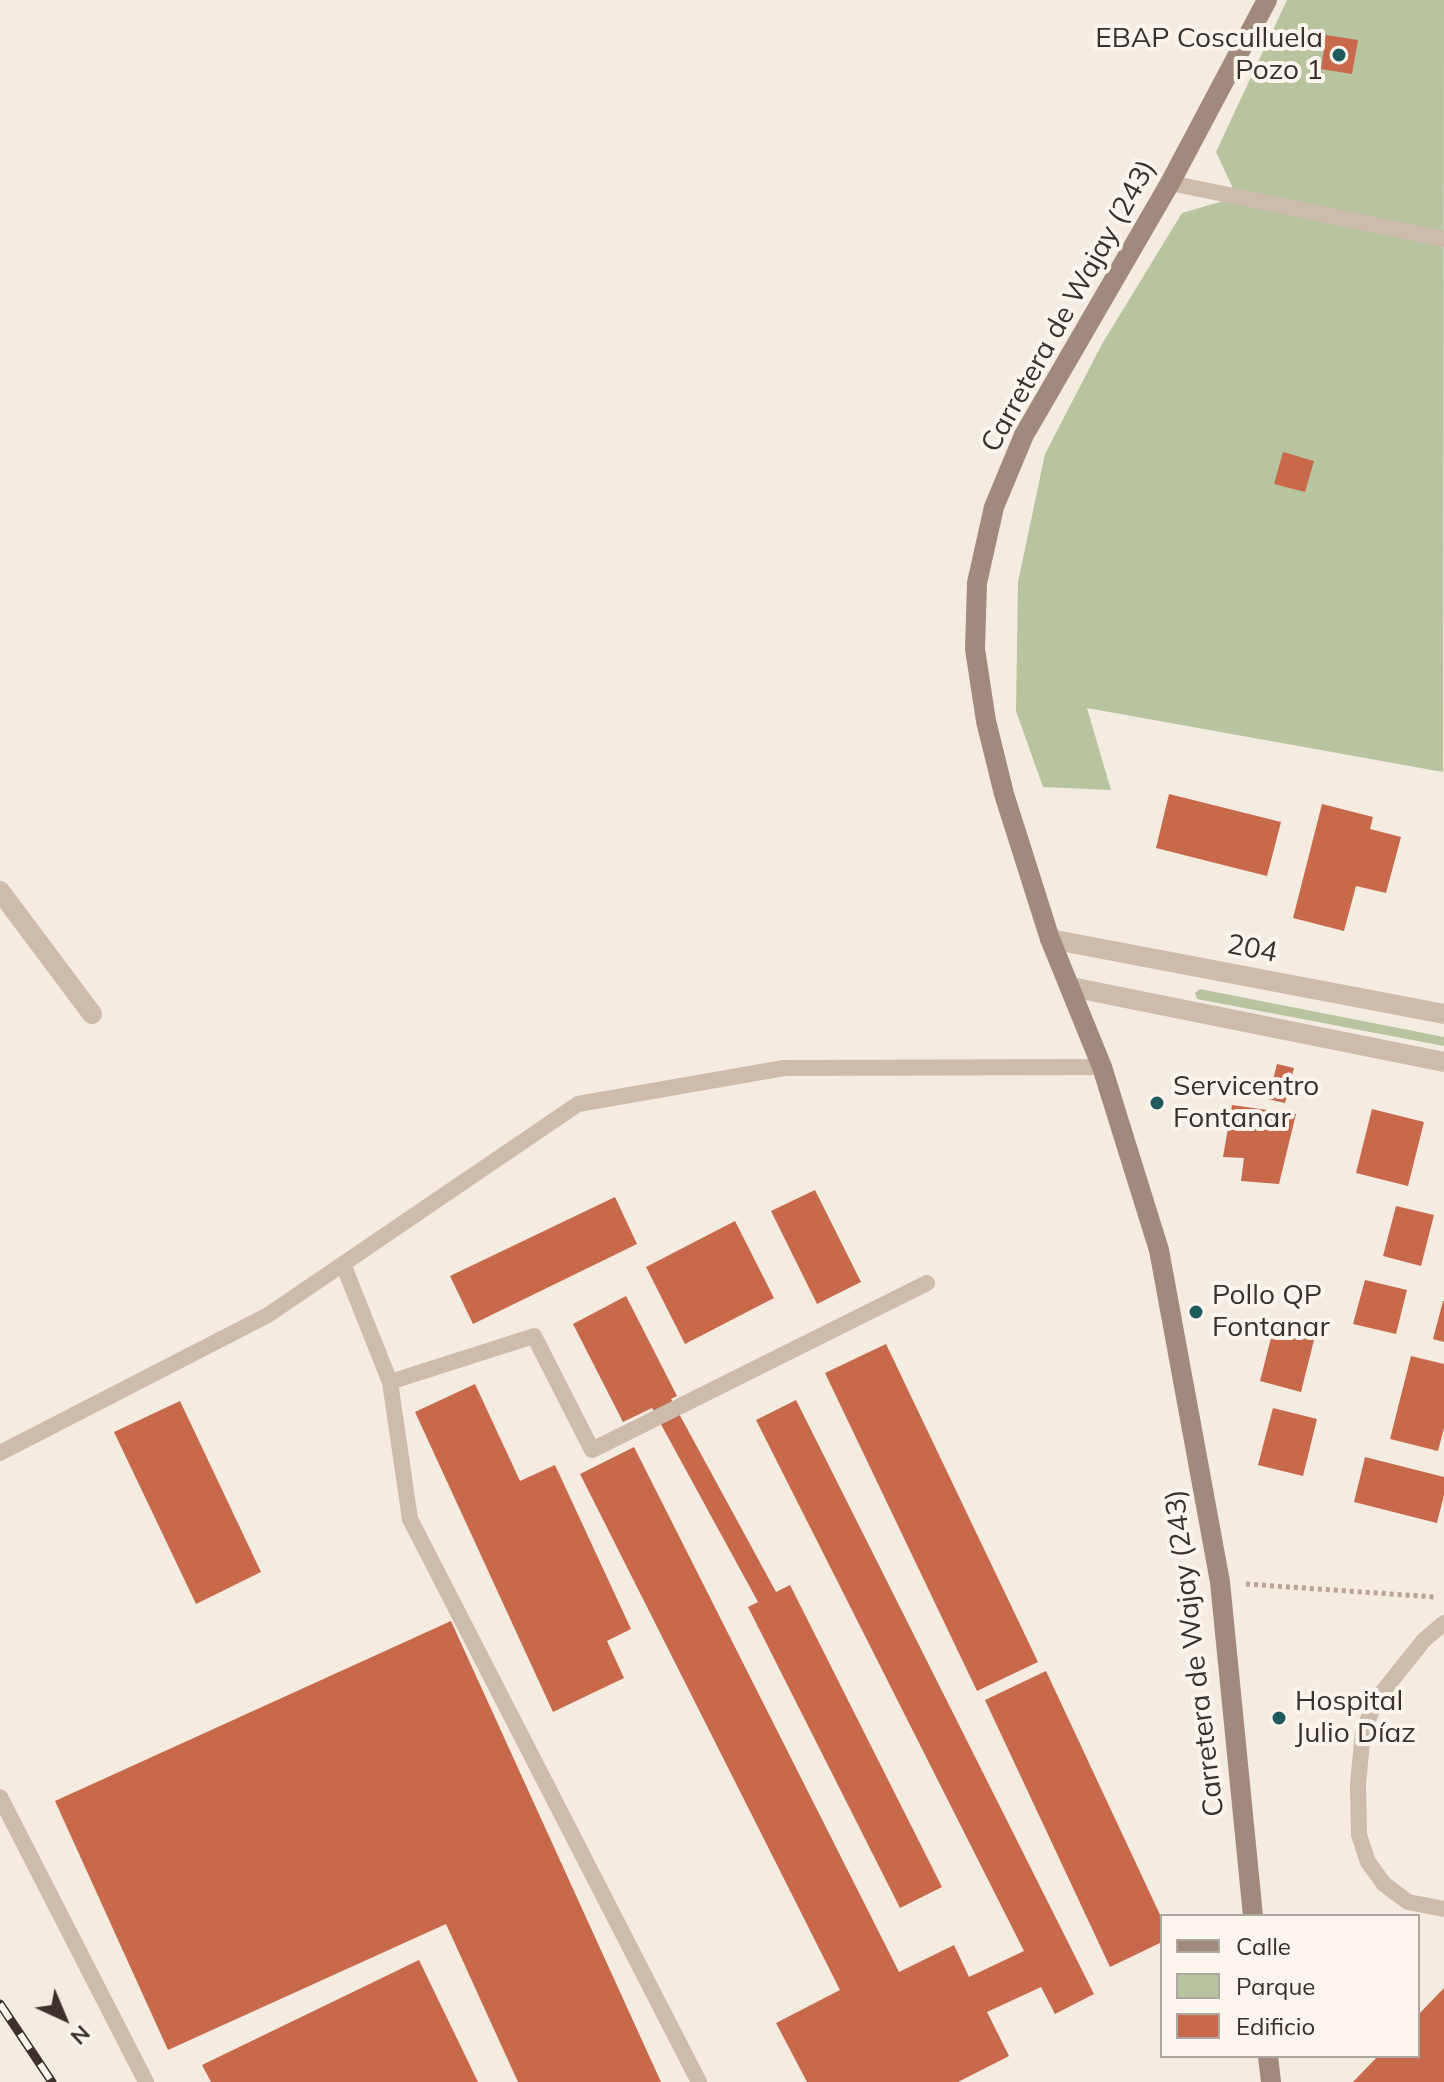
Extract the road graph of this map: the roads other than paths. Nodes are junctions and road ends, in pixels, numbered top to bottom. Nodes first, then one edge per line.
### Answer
1 (1267, 0) edge
2 (1170, 183) junction
3 (1444, 239) edge
4 (0, 891) edge
5 (1050, 939) junction
6 (1071, 987) junction
7 (92, 1014) dead end
8 (1444, 1014) edge
9 (1444, 1062) edge
10 (1102, 1067) junction
11 (343, 1264) junction
12 (927, 1283) dead end
13 (390, 1382) junction
14 (0, 1453) edge
15 (1444, 1623) edge
16 (0, 1797) edge
17 (1444, 1909) edge
18 (1253, 1914) edge
19 (1268, 2058) edge
20 (146, 2082) edge
21 (699, 2082) edge
22 (1271, 2082) edge

1 - 2 main road, Carretera de Wajay (243)
2 - 3 lane
2 - 5 main road, Carretera de Wajay (243)
4 - 7 street
5 - 6 main road, Carretera de Wajay (243)
5 - 8 street, 204
6 - 9 street
6 - 10 main road, Carretera de Wajay (243)
10 - 11 lane
10 - 18 main road, Carretera de Wajay (243)
11 - 13 lane
11 - 14 lane
12 - 13 lane
13 - 21 lane
15 - 17 lane
16 - 20 lane
19 - 22 main road

